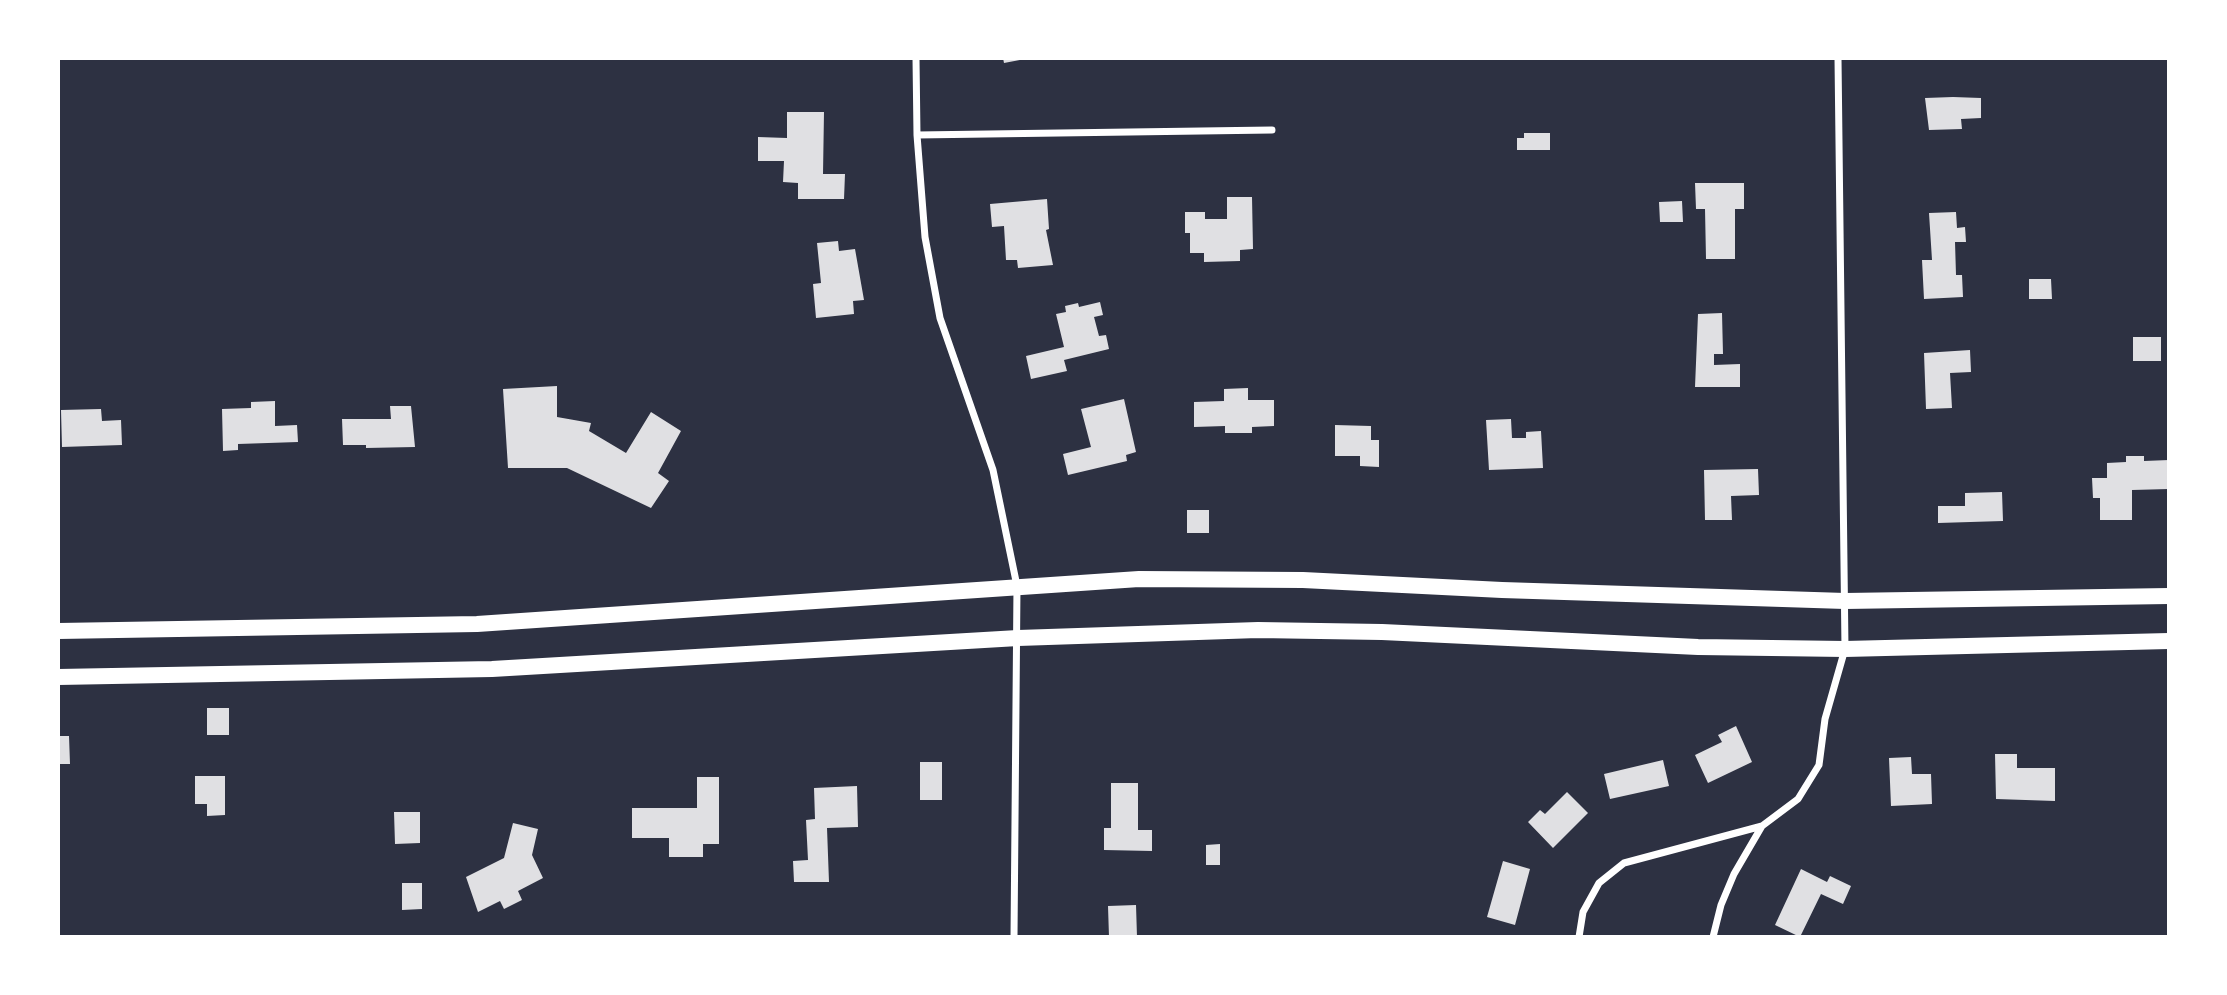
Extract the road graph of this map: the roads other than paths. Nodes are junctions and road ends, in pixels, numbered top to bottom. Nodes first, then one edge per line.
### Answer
1 (916, 58) edge
2 (1838, 58) edge
3 (1272, 130) dead end
4 (917, 135) junction
5 (1017, 586) junction
6 (2169, 596) edge
7 (1845, 601) junction
8 (58, 631) edge
9 (1018, 638) junction
10 (2169, 641) edge
11 (1844, 649) junction
12 (58, 677) edge
13 (1762, 826) junction
14 (1014, 937) edge
15 (1579, 937) edge
16 (1713, 937) edge

1 - 4 street
2 - 7 street
3 - 4 street
4 - 5 street
5 - 7 main road
5 - 8 main road
5 - 9 street
6 - 7 main road
7 - 11 street
9 - 11 main road
9 - 12 main road
9 - 14 street
10 - 11 main road
11 - 13 street
13 - 15 street
13 - 16 street

